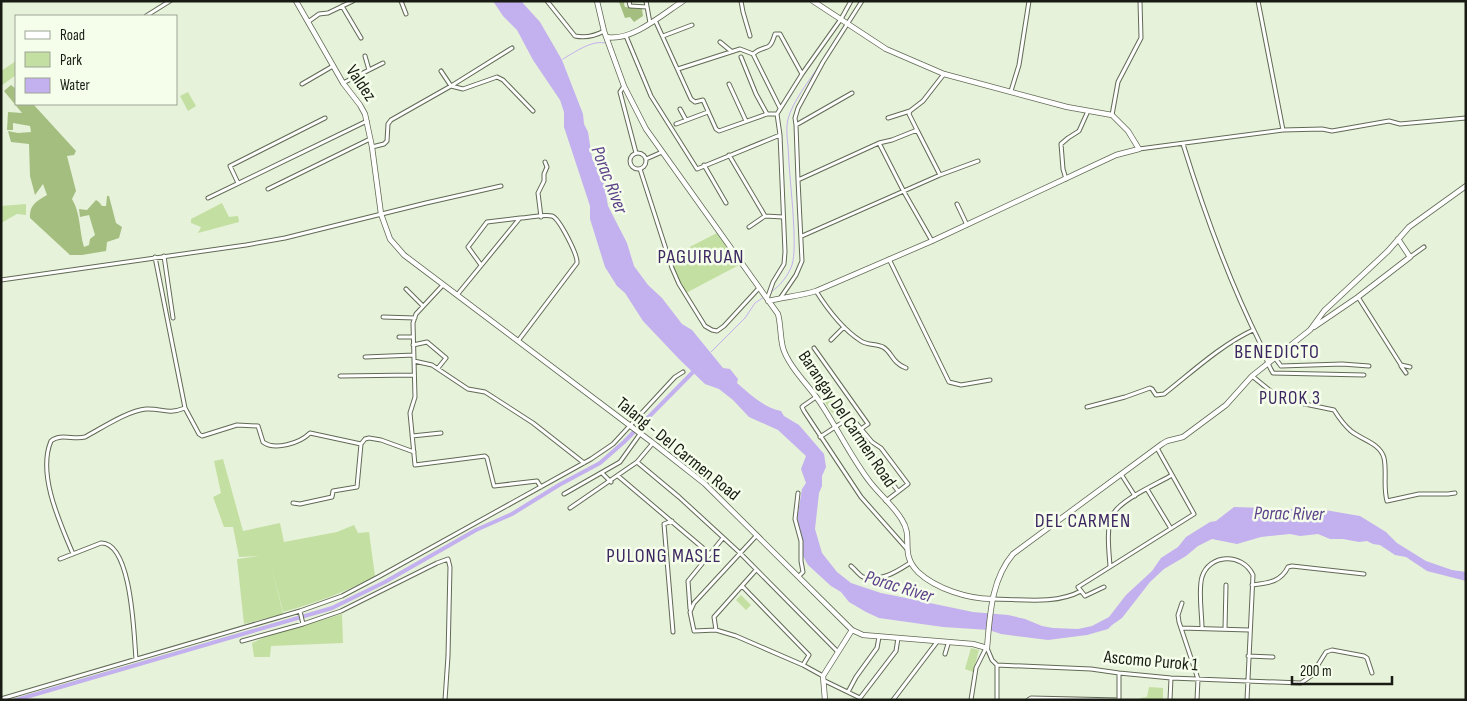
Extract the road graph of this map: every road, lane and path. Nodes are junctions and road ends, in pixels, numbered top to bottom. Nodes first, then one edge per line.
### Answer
1 (170, 1) edge
2 (296, 1) edge
3 (353, 1) edge
4 (401, 1) edge
5 (548, 1) edge
6 (597, 1) edge
7 (629, 1) edge
8 (646, 1) edge
9 (683, 1) edge
10 (741, 1) edge
11 (813, 1) edge
12 (851, 1) edge
13 (862, 1) edge
14 (1029, 1) edge
15 (1140, 1) edge
16 (1258, 1) edge
17 (342, 6) junction
18 (647, 7) junction
19 (406, 14) dead end
20 (148, 15) edge
21 (655, 19) junction
22 (841, 19) junction
23 (308, 22) junction
24 (650, 23) junction
25 (848, 24) junction
26 (692, 25) dead end
27 (604, 31) junction
28 (626, 36) junction
29 (664, 36) junction
30 (750, 36) dead end
31 (607, 37) junction
32 (361, 38) dead end
33 (720, 42) dead end
34 (512, 48) dead end
35 (731, 52) junction
36 (753, 54) junction
37 (365, 56) dead end
38 (741, 57) dead end
39 (383, 63) dead end
40 (333, 66) junction
41 (678, 68) junction
42 (369, 70) junction
43 (442, 71) dead end
44 (802, 74) junction
45 (944, 74) junction
46 (343, 83) junction
47 (302, 84) dead end
48 (729, 84) dead end
49 (451, 86) junction
50 (624, 86) junction
51 (1012, 91) junction
52 (852, 93) dead end
53 (780, 108) junction
54 (680, 109) dead end
55 (910, 110) junction
56 (533, 111) dead end
57 (1088, 111) junction
58 (708, 112) junction
59 (767, 114) junction
60 (777, 114) junction
61 (1112, 115) junction
62 (325, 118) dead end
63 (888, 118) dead end
64 (1466, 118) edge
65 (686, 120) junction
66 (367, 121) junction
67 (746, 121) junction
68 (676, 124) dead end
69 (796, 125) junction
70 (916, 130) junction
71 (1283, 130) junction
72 (780, 135) junction
73 (371, 139) junction
74 (879, 143) junction
75 (1183, 144) junction
76 (372, 147) junction
77 (1139, 149) junction
78 (662, 152) junction
79 (636, 153) junction
80 (729, 155) junction
81 (646, 159) junction
82 (978, 161) dead end
83 (545, 162) dead end
84 (704, 165) junction
85 (640, 169) junction
86 (940, 175) junction
87 (1066, 179) junction
88 (798, 180) junction
89 (238, 183) junction
90 (501, 186) dead end
91 (1466, 186) edge
92 (268, 189) dead end
93 (377, 189) joint
94 (904, 192) junction
95 (208, 198) dead end
96 (726, 203) dead end
97 (957, 204) dead end
98 (381, 214) junction
99 (765, 216) junction
100 (541, 217) junction
101 (783, 217) junction
102 (520, 218) junction
103 (967, 224) junction
104 (749, 227) dead end
105 (802, 236) junction
106 (1398, 239) junction
107 (932, 241) junction
108 (1424, 247) dead end
109 (164, 256) junction
110 (155, 257) junction
111 (1410, 257) junction
112 (889, 259) junction
113 (481, 265) junction
114 (1, 280) edge
115 (443, 285) junction
116 (406, 289) dead end
117 (761, 290) junction
118 (816, 291) junction
119 (457, 295) junction
120 (781, 297) junction
121 (1358, 297) junction
122 (768, 299) junction
123 (423, 306) junction
124 (383, 317) dead end
125 (173, 318) dead end
126 (415, 318) junction
127 (844, 327) junction
128 (1253, 330) junction
129 (1310, 330) junction
130 (399, 337) dead end
131 (412, 337) junction
132 (831, 340) dead end
133 (518, 342) junction
134 (413, 345) junction
135 (814, 348) dead end
136 (414, 355) junction
137 (365, 357) dead end
138 (1275, 358) junction
139 (414, 361) junction
140 (1267, 364) junction
141 (1401, 365) junction
142 (1370, 366) dead end
143 (1410, 367) dead end
144 (438, 368) junction
145 (906, 368) dead end
146 (683, 372) dead end
147 (1406, 373) dead end
148 (414, 375) junction
149 (1364, 375) dead end
150 (340, 376) dead end
151 (1252, 376) junction
152 (990, 380) dead end
153 (816, 397) junction
154 (1087, 407) dead end
155 (185, 408) junction
156 (849, 418) junction
157 (631, 427) junction
158 (835, 427) junction
159 (862, 429) junction
160 (441, 433) dead end
161 (639, 433) junction
162 (412, 436) junction
163 (820, 437) junction
164 (653, 443) junction
165 (361, 444) junction
166 (1156, 448) junction
167 (414, 452) junction
168 (637, 462) junction
169 (584, 463) junction
170 (602, 473) junction
171 (1121, 474) junction
172 (1172, 475) junction
173 (618, 476) junction
174 (611, 482) junction
175 (541, 487) junction
176 (1147, 489) junction
177 (898, 491) junction
178 (1455, 492) dead end
179 (798, 493) dead end
180 (564, 494) dead end
181 (1135, 496) junction
182 (886, 501) junction
183 (293, 503) dead end
184 (570, 508) dead end
185 (672, 521) junction
186 (1170, 527) junction
187 (757, 535) junction
188 (723, 538) junction
189 (907, 550) junction
190 (740, 553) junction
191 (73, 554) junction
192 (710, 554) junction
193 (60, 559) dead end
194 (910, 563) junction
195 (851, 566) dead end
196 (1110, 566) junction
197 (756, 570) junction
198 (1364, 574) dead end
199 (799, 576) junction
200 (1226, 585) dead end
201 (1252, 585) junction
202 (742, 586) junction
203 (1104, 587) dead end
204 (1082, 592) junction
205 (992, 599) junction
206 (1182, 603) dead end
207 (690, 612) junction
208 (300, 613) junction
209 (302, 623) junction
210 (1181, 628) junction
211 (1202, 628) junction
212 (1225, 629) junction
213 (716, 630) junction
214 (852, 630) junction
215 (1249, 630) junction
216 (673, 632) dead end
217 (879, 636) junction
218 (898, 638) junction
219 (242, 641) dead end
220 (937, 642) junction
221 (948, 644) junction
222 (987, 648) junction
223 (838, 652) junction
224 (945, 654) dead end
225 (1248, 656) junction
226 (1273, 657) dead end
227 (136, 659) junction
228 (803, 665) junction
229 (997, 666) junction
230 (1372, 673) dead end
231 (1118, 674) junction
232 (823, 676) junction
233 (1171, 678) junction
234 (1198, 679) junction
235 (825, 681) junction
236 (1247, 681) junction
237 (848, 692) junction
238 (1, 699) edge
239 (445, 700) edge
240 (825, 700) edge
241 (894, 700) edge
242 (971, 700) edge
243 (997, 700) edge
244 (1028, 700) edge
245 (1119, 700) edge
246 (1170, 700) edge
247 (1197, 700) edge
248 (1247, 700) edge

1 - 20 street
2 - 23 street, Valdez
3 - 17 street
4 - 19 street
5 - 27 street
6 - 27 street, Barangay Del Carmen Road
7 - 18 street
8 - 18 street
9 - 21 street
10 - 30 street
11 - 22 street
12 - 22 street
13 - 25 street
14 - 51 street
15 - 61 street
16 - 71 street
17 - 23 street
17 - 32 street
18 - 24 street
21 - 24 street
21 - 29 street
22 - 25 street
22 - 44 street
23 - 40 street, Valdez
24 - 28 street
25 - 45 street
25 - 69 street
26 - 29 street
27 - 31 street, Barangay Del Carmen Road
28 - 31 street
28 - 84 street
29 - 41 street
31 - 50 street, Barangay Del Carmen Road
33 - 35 street
34 - 49 street
35 - 36 street
35 - 41 street
36 - 44 street
36 - 53 street
37 - 42 street
38 - 59 street
39 - 42 street
40 - 46 street, Valdez
40 - 47 street
41 - 58 street
42 - 46 street
43 - 49 street
44 - 53 street
45 - 51 street
45 - 55 street
46 - 66 street, Valdez
48 - 67 street
49 - 56 street
49 - 76 street
50 - 78 street, Barangay Del Carmen Road
50 - 79 street
51 - 57 street
52 - 69 street
53 - 60 street
54 - 65 street
55 - 63 street
55 - 70 street
57 - 61 street
57 - 87 street
58 - 65 street
58 - 67 street
59 - 60 street
59 - 67 street
60 - 72 street
61 - 77 street
62 - 89 street
64 - 71 street
65 - 68 street
66 - 73 street, Valdez
66 - 89 street
69 - 88 street
70 - 74 street
70 - 86 street
71 - 75 street
72 - 80 street
72 - 101 street
73 - 76 street, Valdez
73 - 92 street
74 - 88 street
74 - 94 street
75 - 77 street
75 - 128 street
76 - 93 street, Valdez
77 - 87 street
78 - 81 street
78 - 117 street, Barangay Del Carmen Road
79 - 81 street
79 - 85 street
80 - 84 street
80 - 99 street
81 - 85 street
82 - 86 street
83 - 100 street
84 - 96 street
85 - 117 street
86 - 94 street
87 - 103 street
88 - 105 street
89 - 95 street
90 - 98 street
91 - 106 street
93 - 98 street, Talang - Del Carmen Road
94 - 105 street
94 - 107 street
97 - 103 street
98 - 109 street
98 - 115 street, Talang - Del Carmen Road
99 - 101 street
99 - 104 street
100 - 102 street
100 - 133 street
101 - 122 street
102 - 113 street
102 - 113 street
103 - 107 street
105 - 120 street
106 - 111 street
106 - 129 street
107 - 112 street
108 - 111 street
109 - 110 street
109 - 125 street
110 - 114 street
110 - 155 street
111 - 121 street
112 - 118 street
112 - 152 street
113 - 119 street
115 - 119 street, Talang - Del Carmen Road
115 - 123 street
116 - 123 street
117 - 122 street, Barangay Del Carmen Road
118 - 120 street
118 - 127 street
119 - 133 street, Talang - Del Carmen Road
120 - 122 street
121 - 129 street
121 - 141 street
122 - 153 street, Barangay Del Carmen Road
123 - 126 street
124 - 126 street
126 - 131 street
127 - 132 street
127 - 145 street
128 - 140 street
128 - 154 street
129 - 138 street
130 - 131 street
131 - 134 street
133 - 157 street, Talang - Del Carmen Road
134 - 136 street
134 - 144 street
135 - 159 street
136 - 137 street
136 - 139 street
138 - 140 street
138 - 142 street
139 - 144 street
139 - 148 street
140 - 149 street
140 - 151 street
141 - 143 street
141 - 147 street
144 - 169 street
146 - 157 street
148 - 150 street
148 - 162 street
151 - 166 street
151 - 178 street
153 - 158 street, Barangay Del Carmen Road
153 - 163 street
155 - 165 street
155 - 191 street
156 - 158 street
156 - 159 street
156 - 177 street
157 - 161 street, Talang - Del Carmen Road
157 - 169 street
158 - 163 street
158 - 182 street, Barangay Del Carmen Road
159 - 177 street
160 - 162 street
161 - 164 street, Talang - Del Carmen Road
161 - 170 street
162 - 167 street
163 - 189 street
164 - 168 street
164 - 187 street, Talang - Del Carmen Road
165 - 167 street
165 - 183 street
166 - 171 street
166 - 172 street
167 - 175 street
168 - 173 street
168 - 188 street
169 - 175 street
170 - 174 street
170 - 180 street
171 - 181 street
171 - 205 street
172 - 176 street
172 - 186 street
173 - 174 street
173 - 185 street
174 - 184 street
175 - 208 street
176 - 181 street
176 - 186 street
177 - 182 street
179 - 199 street
181 - 196 street
182 - 189 street, Barangay Del Carmen Road
185 - 192 street
185 - 216 street
186 - 196 street
187 - 190 street
187 - 199 street, Talang - Del Carmen Road
188 - 190 street
188 - 192 street
189 - 194 street, Barangay Del Carmen Road
190 - 197 street
190 - 207 street
191 - 193 street
191 - 227 street
192 - 207 street
194 - 195 street
194 - 205 street
196 - 204 street
197 - 202 street
197 - 223 street
198 - 201 street
199 - 214 street, Talang - Del Carmen Road
200 - 212 street
201 - 211 street
201 - 215 street
202 - 213 street
202 - 228 street
203 - 204 street
204 - 205 street
205 - 222 street
206 - 210 street
207 - 213 street
208 - 209 street
208 - 227 street
209 - 219 street
209 - 239 street
210 - 211 street
210 - 234 street
211 - 212 street
212 - 215 street
213 - 228 street
214 - 217 street
214 - 223 street
215 - 225 street
217 - 218 street
217 - 237 street
218 - 220 street
218 - 237 street
220 - 221 street
220 - 241 street
221 - 222 street
221 - 224 street
222 - 229 street
222 - 242 street
223 - 232 street
225 - 226 street
225 - 236 street
227 - 238 street
228 - 232 street
229 - 231 street, Ascomo Purok 1
229 - 243 street
230 - 236 street, Ascomo Purok 1
231 - 233 street, Ascomo Purok 1
231 - 245 street
232 - 235 street
233 - 234 street, Ascomo Purok 1
233 - 246 street
234 - 236 street, Ascomo Purok 1
234 - 247 street
235 - 237 street
235 - 240 street
236 - 248 street
244 - 245 street

